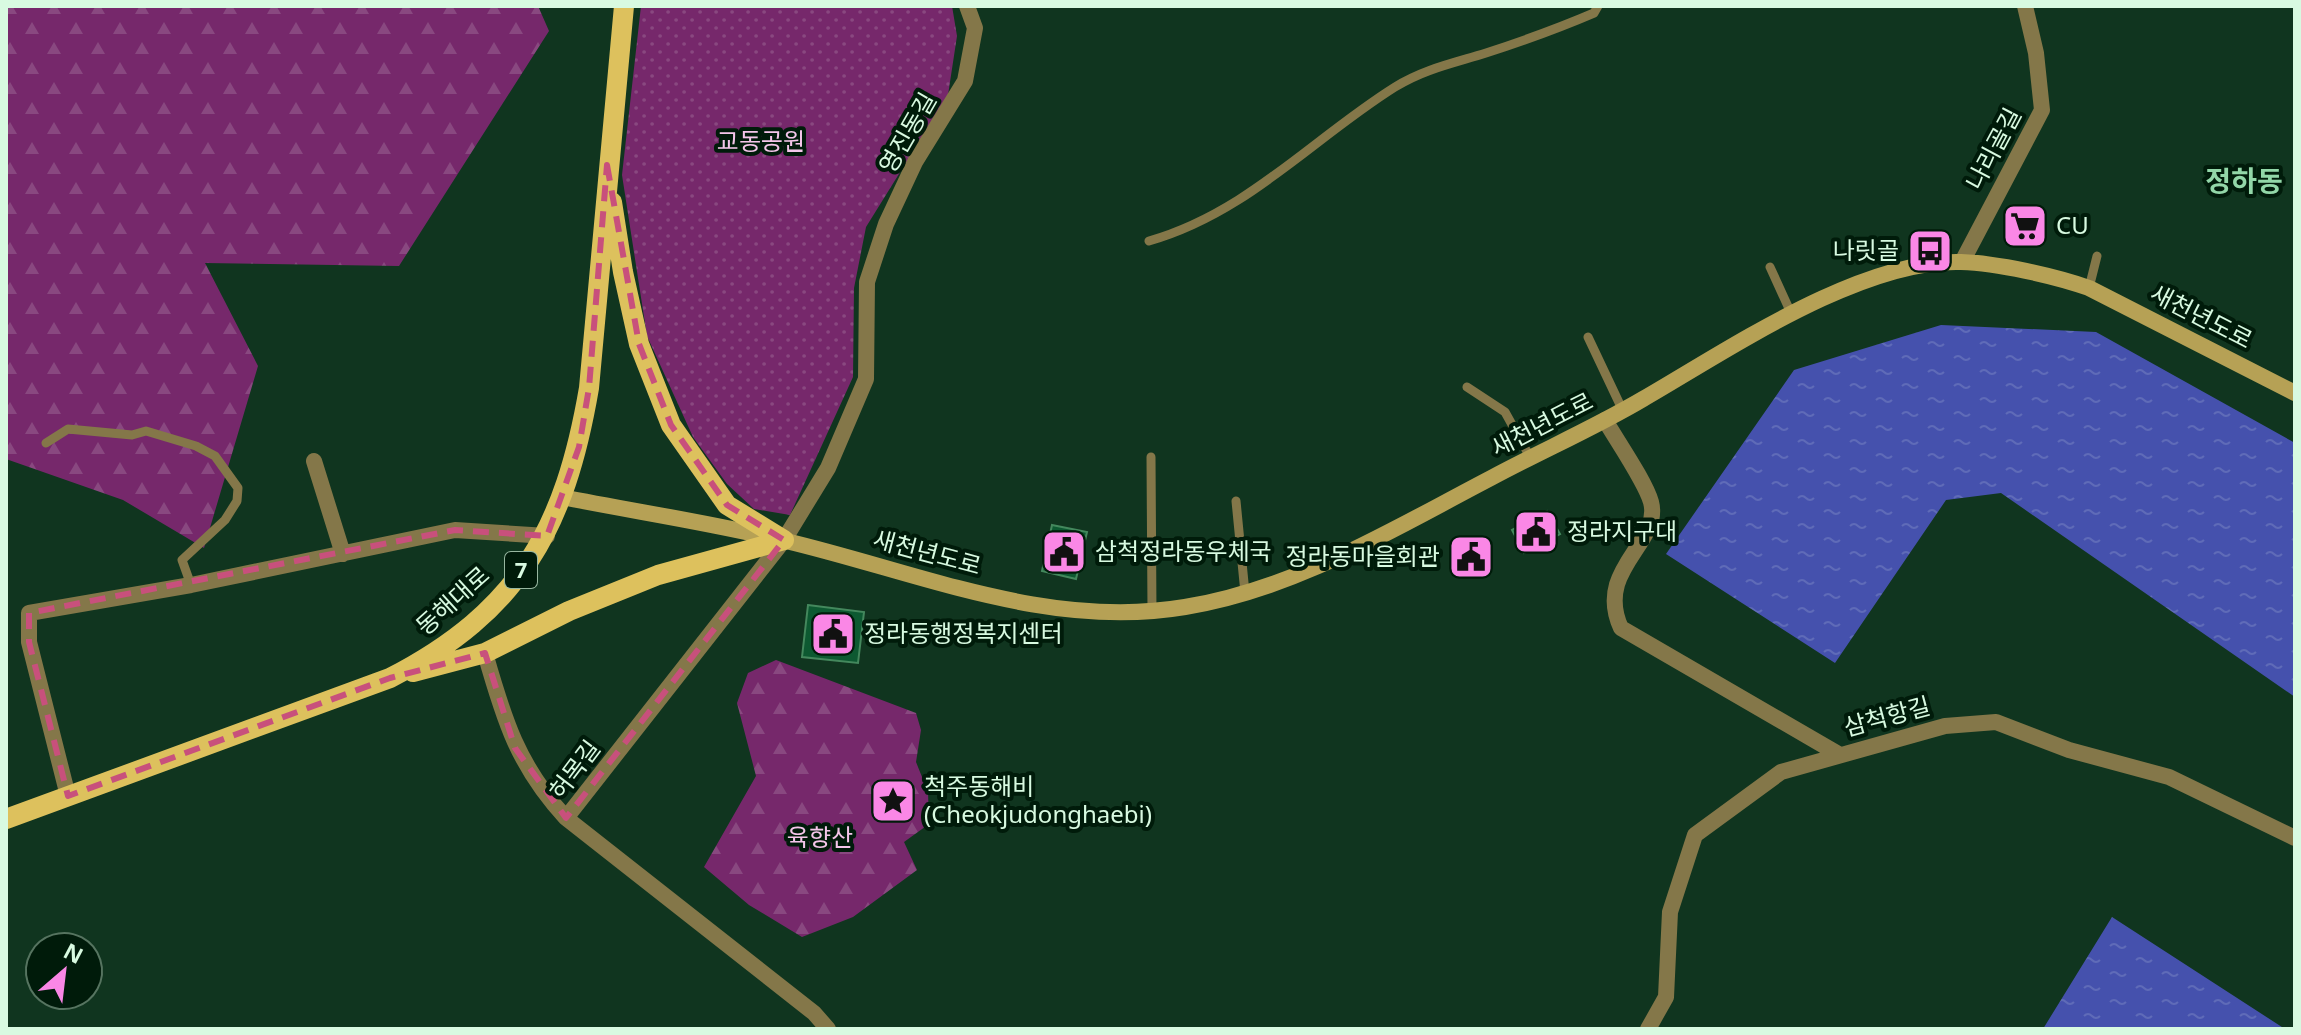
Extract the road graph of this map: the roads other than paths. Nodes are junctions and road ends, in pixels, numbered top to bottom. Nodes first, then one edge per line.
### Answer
1 (624, 6) edge
2 (967, 6) edge
3 (1598, 6) edge
4 (2025, 6) edge
5 (607, 165) junction
6 (1149, 241) dead end
7 (2097, 256) dead end
8 (1962, 262) junction
9 (1770, 267) dead end
10 (2089, 288) junction
11 (1791, 313) junction
12 (1588, 337) dead end
13 (1467, 387) dead end
14 (2295, 393) edge
15 (1623, 411) junction
16 (1605, 420) junction
17 (46, 443) dead end
18 (1151, 457) dead end
19 (1530, 457) junction
20 (314, 461) dead end
21 (562, 497) junction
22 (1236, 501) dead end
23 (547, 536) junction
24 (784, 540) junction
25 (343, 554) junction
26 (191, 585) junction
27 (1245, 593) junction
28 (1152, 612) junction
29 (485, 653) junction
30 (390, 678) junction
31 (1840, 755) junction
32 (68, 796) junction
33 (566, 818) junction
34 (6, 819) edge
35 (2295, 838) edge
36 (828, 1029) edge
37 (1648, 1029) edge

1 - 5 main road, 동해대로 / 7
2 - 24 street, 영진동길
3 - 6 lane
4 - 8 street, 나리골길
5 - 21 main road, 동해대로 / 7
5 - 24 main road
7 - 10 lane
8 - 10 street, 새천년도로
8 - 11 street, 새천년도로
9 - 11 lane
10 - 14 street, 새천년도로
11 - 15 street, 새천년도로
12 - 15 lane
13 - 19 lane
15 - 16 street, 새천년도로
16 - 19 street, 새천년도로
16 - 31 street
17 - 26 lane
18 - 28 lane
19 - 27 street, 새천년도로
20 - 25 street
21 - 23 main road, 동해대로 / 7
21 - 24 street, 새천년도로
22 - 27 lane
23 - 25 street
23 - 30 main road, 동해대로 / 7
24 - 28 street, 새천년도로
24 - 29 main road
24 - 33 street, 허목길
25 - 26 street
26 - 32 street
27 - 28 street, 새천년도로
29 - 30 main road
29 - 33 street
30 - 32 main road, 동해대로 / 7
31 - 35 street, 삼척항길
31 - 37 street, 삼척항길
32 - 34 main road, 동해대로 / 7
33 - 36 street, 허목길

